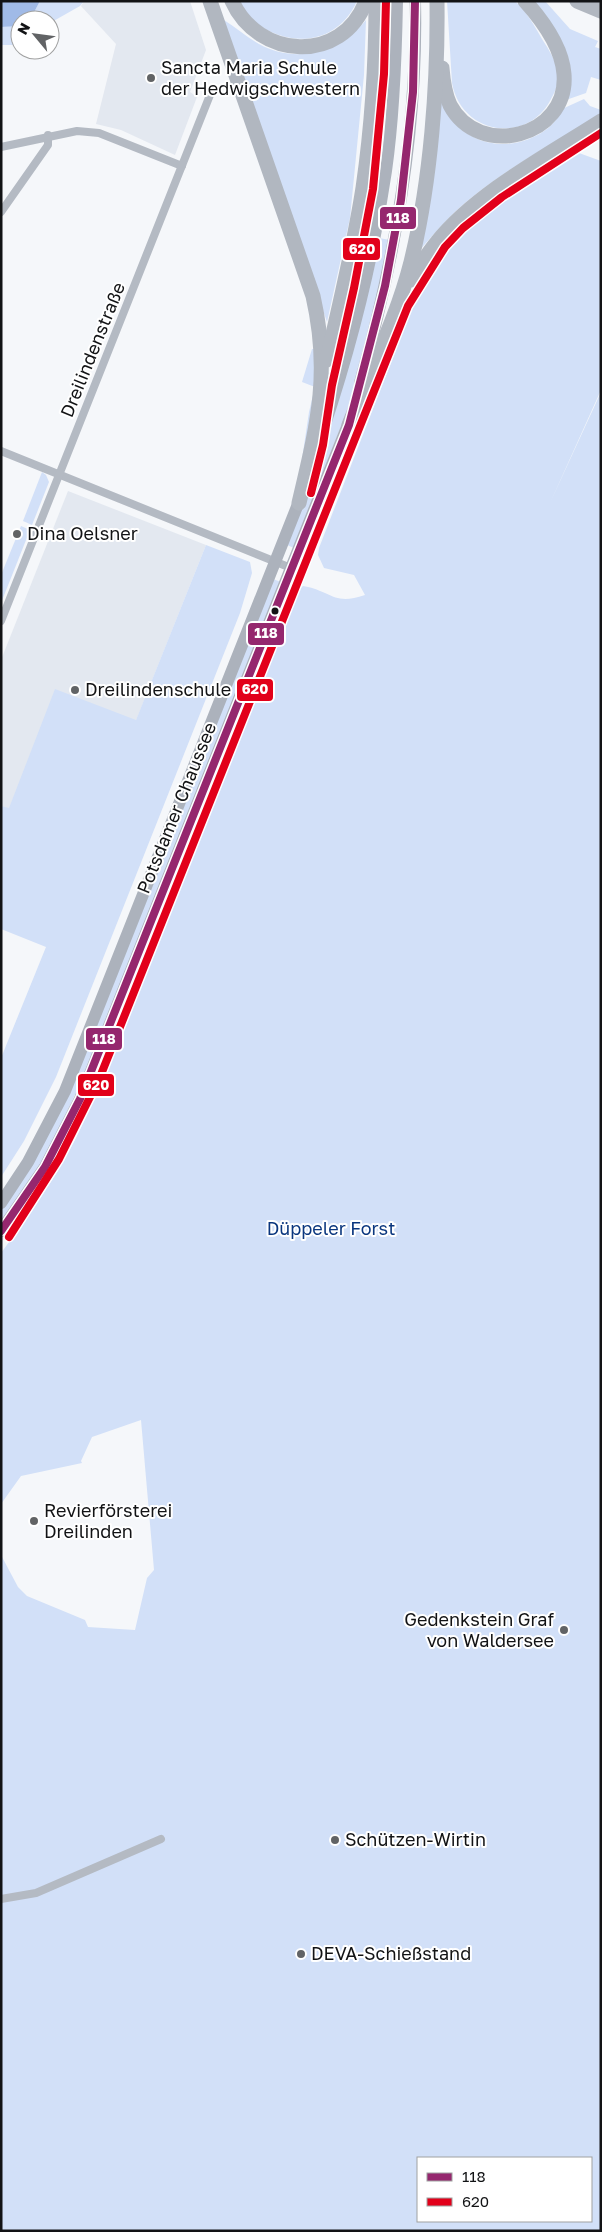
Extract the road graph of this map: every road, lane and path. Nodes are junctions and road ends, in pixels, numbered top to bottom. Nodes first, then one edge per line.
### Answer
1 (210, 1) edge
2 (232, 1) edge
3 (366, 1) edge
4 (376, 1) edge
5 (397, 1) edge
6 (415, 1) edge
7 (437, 1) edge
8 (525, 1) edge
9 (577, 1) edge
10 (601, 10) edge
11 (437, 24) junction
12 (212, 90) dead end
13 (601, 121) edge
14 (48, 135) junction
15 (1, 147) edge
16 (182, 166) junction
17 (1, 212) edge
18 (399, 301) junction
19 (322, 383) junction
20 (349, 425) junction
21 (1, 451) edge
22 (59, 475) junction
23 (299, 503) junction
24 (275, 562) junction
25 (291, 568) junction
26 (1, 621) edge
27 (1, 1203) edge
28 (1, 1231) edge
29 (161, 1839) dead end
30 (1, 1899) edge

1 - 19 highway
2 - 3 highway
4 - 19 highway
5 - 23 main road, Potsdamer Chaussee
6 - 20 main road, Potsdamer Chaussee
7 - 11 highway
8 - 11 highway
9 - 10 highway
11 - 18 highway
12 - 16 street, Dreilindenstraße
13 - 18 highway
14 - 15 street
14 - 16 street
14 - 17 street
16 - 22 street, Dreilindenstraße
18 - 20 highway
19 - 23 highway
20 - 25 main road, Potsdamer Chaussee
21 - 22 street
22 - 24 street
22 - 26 street, Dreilindenstraße
23 - 24 main road, Potsdamer Chaussee
24 - 25 street
24 - 27 main road, Potsdamer Chaussee
25 - 28 main road, Potsdamer Chaussee
29 - 30 street

